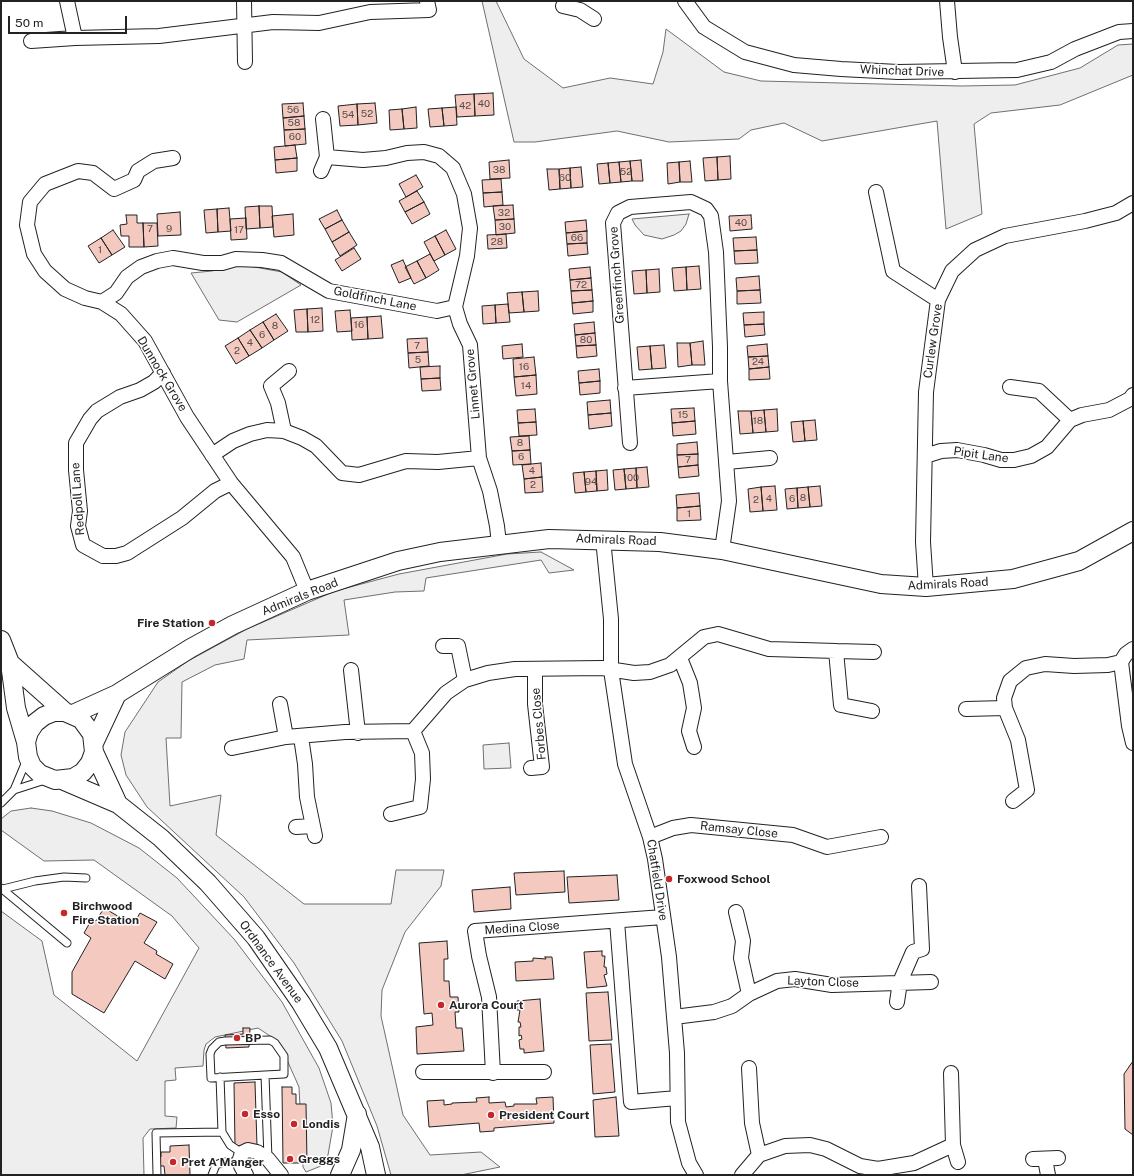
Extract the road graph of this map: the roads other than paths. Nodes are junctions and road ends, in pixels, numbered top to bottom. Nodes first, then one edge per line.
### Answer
1 (67, 1) edge
2 (244, 1) edge
3 (427, 1) edge
4 (685, 1) edge
5 (947, 1) edge
6 (580, 5) edge
7 (563, 6) dead end
8 (594, 19) dead end
9 (245, 25) junction
10 (1133, 31) edge
11 (75, 38) junction
12 (31, 41) dead end
13 (245, 62) dead end
14 (955, 72) junction
15 (323, 119) dead end
16 (327, 157) junction
17 (173, 158) dead end
18 (321, 171) dead end
19 (876, 192) dead end
20 (1133, 203) edge
21 (938, 300) junction
22 (102, 302) junction
23 (455, 307) junction
24 (289, 371) dead end
25 (164, 373) junction
26 (720, 381) junction
27 (1010, 387) dead end
28 (625, 388) junction
29 (1133, 395) edge
30 (1070, 420) junction
31 (284, 431) junction
32 (630, 443) dead end
33 (212, 455) junction
34 (925, 456) junction
35 (479, 458) junction
36 (770, 458) dead end
37 (727, 462) junction
38 (231, 483) junction
39 (1133, 532) edge
40 (603, 539) junction
41 (499, 544) junction
42 (722, 550) junction
43 (926, 587) junction
44 (307, 591) junction
45 (1, 640) edge
46 (443, 646) dead end
47 (1133, 649) edge
48 (836, 651) junction
49 (874, 652) dead end
50 (680, 658) junction
51 (10, 662) junction
52 (1121, 662) junction
53 (351, 670) dead end
54 (535, 670) junction
55 (611, 670) junction
56 (465, 680) junction
57 (117, 694) junction
58 (280, 704) dead end
59 (1005, 708) junction
60 (966, 709) dead end
61 (872, 711) dead end
62 (69, 713) junction
63 (413, 731) junction
64 (358, 733) junction
65 (286, 737) junction
66 (300, 737) junction
67 (1133, 743) edge
68 (94, 748) junction
69 (232, 748) dead end
70 (694, 748) dead end
71 (27, 750) junction
72 (531, 768) dead end
73 (55, 779) junction
74 (14, 790) junction
75 (1013, 802) dead end
76 (1, 803) edge
77 (118, 804) junction
78 (392, 814) dead end
79 (296, 827) dead end
80 (650, 837) junction
81 (881, 838) dead end
82 (86, 878) dead end
83 (919, 886) dead end
84 (2, 889) edge
85 (736, 912) dead end
86 (663, 917) junction
87 (617, 922) junction
88 (67, 943) dead end
89 (900, 982) junction
90 (931, 982) dead end
91 (749, 994) junction
92 (897, 1002) dead end
93 (674, 1017) junction
94 (749, 1068) dead end
95 (423, 1072) dead end
96 (544, 1072) dead end
97 (493, 1073) junction
98 (951, 1073) dead end
99 (265, 1075) junction
100 (220, 1077) junction
101 (677, 1098) junction
102 (357, 1112) junction
103 (222, 1132) junction
104 (953, 1145) junction
105 (759, 1155) junction
106 (268, 1159) junction
107 (1045, 1159) dead end
108 (958, 1162) dead end
109 (243, 1165) edge
110 (156, 1175) edge
111 (212, 1175) edge
112 (282, 1175) edge
113 (340, 1175) edge
114 (376, 1175) edge
115 (696, 1175) edge
116 (742, 1175) edge
117 (1048, 1175) edge

1 - 11 street
2 - 9 street
3 - 9 street
4 - 14 street, Whinchat Drive
5 - 14 street
6 - 7 street
6 - 8 street
9 - 11 street
9 - 13 street
10 - 14 street, Whinchat Drive
11 - 12 street
15 - 16 street
16 - 18 street
16 - 23 street
17 - 22 street, Dunnock Grove
19 - 21 street
20 - 21 street, Curlew Grove
21 - 34 street, Curlew Grove
22 - 23 street, Goldfinch Lane
22 - 25 street, Dunnock Grove
23 - 35 street, Linnet Grove
24 - 31 street
25 - 33 street, Dunnock Grove
25 - 38 street, Redpoll Lane
26 - 28 street
26 - 28 street, Greenfinch Grove
26 - 37 street, Greenfinch Grove
27 - 30 street
28 - 32 street, Greenfinch Grove
29 - 30 street
30 - 34 street, Pipit Lane
31 - 33 street
31 - 35 street
33 - 38 street, Dunnock Grove
34 - 43 street, Curlew Grove
35 - 41 street, Linnet Grove
36 - 37 street
37 - 42 street, Greenfinch Grove
38 - 44 street, Dunnock Grove
39 - 43 street, Admirals Road
40 - 41 street, Admirals Road
40 - 42 street, Admirals Road
40 - 55 street, Chatfield Drive
41 - 44 street, Admirals Road
42 - 43 street, Admirals Road
44 - 57 street, Admirals Road
45 - 51 street
46 - 56 street
47 - 52 street
48 - 49 street, Forbes Close
48 - 50 street, Forbes Close
48 - 61 street
50 - 55 street, Forbes Close
50 - 70 street
51 - 62 street
51 - 71 street
52 - 59 street
52 - 67 street
53 - 64 street
54 - 55 street, Forbes Close
54 - 56 street, Forbes Close
54 - 72 street, Forbes Close
55 - 80 street, Chatfield Drive
56 - 63 street, Forbes Close
57 - 62 street, Admirals Road
57 - 68 street
58 - 65 street
59 - 60 street
59 - 75 street
62 - 68 street
62 - 71 street
63 - 64 street
63 - 78 street
64 - 66 street
65 - 66 street
65 - 69 street
66 - 79 street
68 - 73 street
68 - 77 street, Ordnance Avenue
71 - 73 street
71 - 74 lane
73 - 74 lane
73 - 77 street, Ordnance Avenue
74 - 76 lane
77 - 102 street, Ordnance Avenue
80 - 81 street, Ramsay Close
80 - 86 street, Chatfield Drive
82 - 84 lane
83 - 89 street
84 - 88 lane
85 - 91 street
86 - 87 street, Medina Close
86 - 93 street, Chatfield Drive
87 - 97 street, Medina Close
87 - 101 street
89 - 90 street, Layton Close
89 - 91 street, Layton Close
89 - 92 street
91 - 93 street, Layton Close
93 - 101 street, Chatfield Drive
94 - 105 street
95 - 97 street
96 - 97 street
98 - 104 street
99 - 100 lane
99 - 100 lane
99 - 106 lane
100 - 103 lane
101 - 115 street, Chatfield Drive
102 - 113 street
102 - 114 street, Ordnance Avenue
103 - 109 lane
103 - 110 lane
104 - 105 street
104 - 108 street
105 - 116 street
106 - 109 street
106 - 112 street
107 - 117 street
109 - 111 lane

